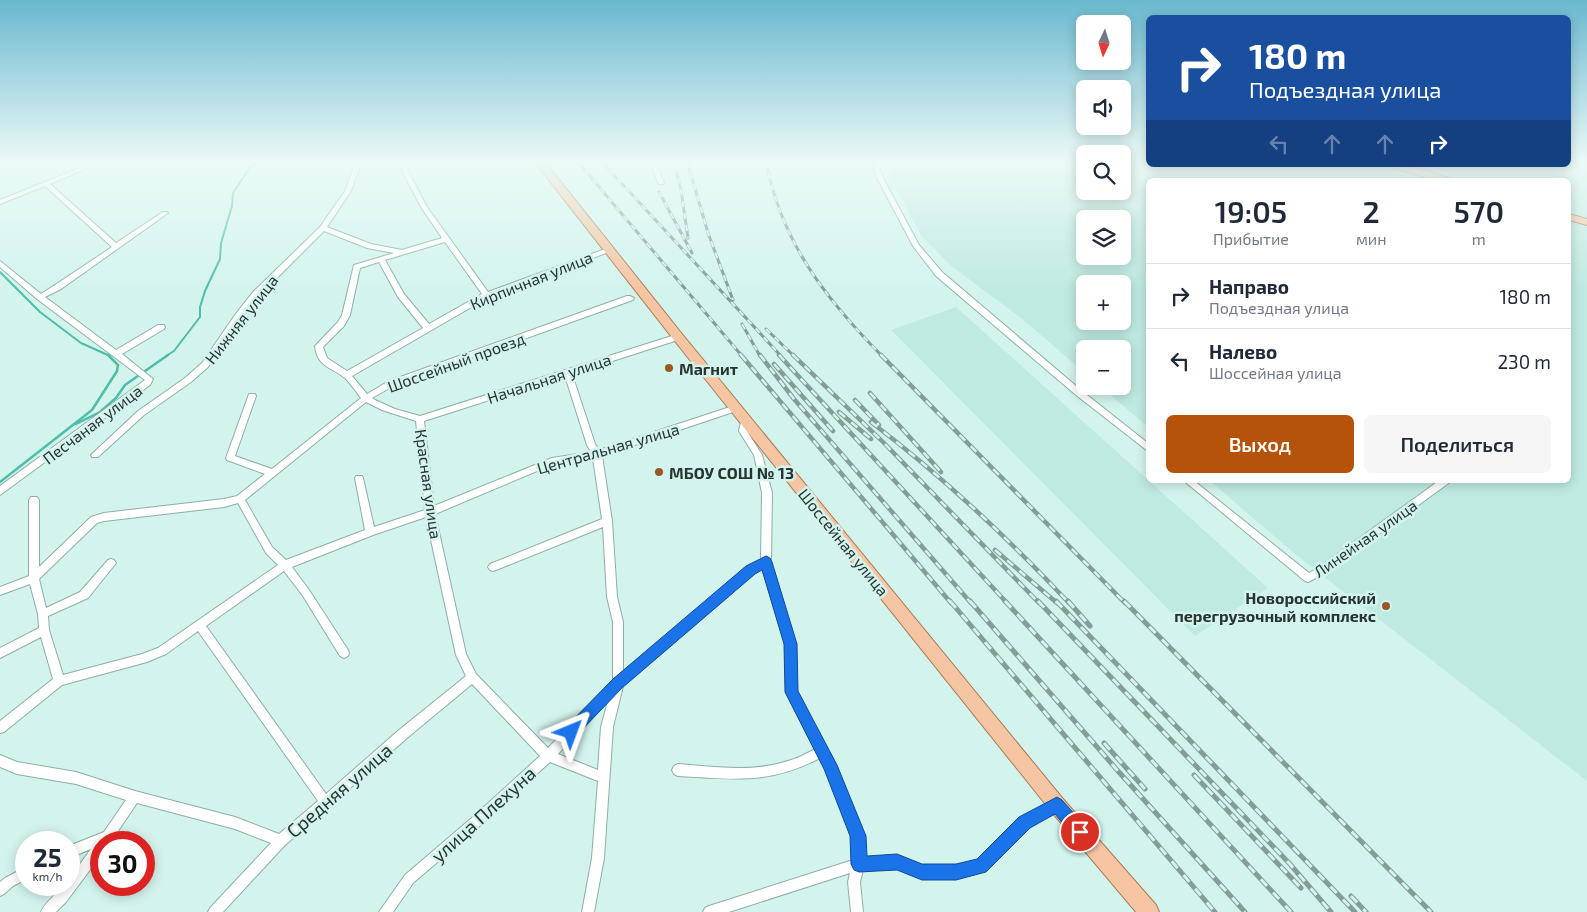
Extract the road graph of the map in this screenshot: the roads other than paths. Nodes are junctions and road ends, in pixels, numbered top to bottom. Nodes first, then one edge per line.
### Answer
1 (68, 204) edge
2 (340, 204) edge
3 (422, 204) edge
4 (573, 204) edge
5 (894, 204) edge
6 (165, 213) dead end
7 (1571, 218) edge
8 (1587, 222) edge
9 (323, 228) junction
10 (446, 239) junction
11 (116, 247) junction
12 (610, 250) junction
13 (404, 253) junction
14 (382, 261) junction
15 (0, 262) edge
16 (486, 295) junction
17 (40, 297) junction
18 (630, 298) dead end
19 (161, 327) dead end
20 (427, 328) junction
21 (678, 337) junction
22 (116, 354) junction
23 (568, 373) junction
24 (347, 375) junction
25 (252, 396) dead end
26 (366, 398) junction
27 (740, 413) junction
28 (420, 419) junction
29 (1146, 448) edge
30 (597, 454) junction
31 (95, 455) dead end
32 (274, 472) junction
33 (359, 478) dead end
34 (1190, 483) edge
35 (1443, 483) edge
36 (0, 491) edge
37 (240, 499) junction
38 (34, 500) dead end
39 (430, 512) junction
40 (607, 521) junction
41 (370, 532) junction
42 (766, 562) junction
43 (112, 563) dead end
44 (284, 565) junction
45 (493, 567) dead end
46 (34, 578) junction
47 (0, 591) edge
48 (43, 614) junction
49 (199, 624) junction
50 (44, 630) junction
51 (0, 653) edge
52 (344, 653) dead end
53 (472, 677) junction
54 (59, 681) junction
55 (618, 683) junction
56 (0, 728) edge
57 (822, 751) junction
58 (548, 756) junction
59 (0, 761) edge
60 (678, 770) dead end
61 (603, 777) junction
62 (135, 797) junction
63 (326, 803) junction
64 (1057, 805) junction
65 (111, 831) edge
66 (281, 841) junction
67 (90, 860) edge
68 (859, 864) junction
69 (15, 879) edge
70 (0, 890) edge
71 (47, 912) edge
72 (214, 912) edge
73 (385, 912) edge
74 (588, 912) edge
75 (709, 912) edge
76 (857, 912) edge
77 (1149, 912) edge

1 - 11 street
2 - 9 street, Нижняя улица
3 - 10 street
4 - 12 main road, Шоссейная улица
5 - 29 street
6 - 11 street
7 - 8 main road
9 - 13 street, Красная улица
9 - 31 street, Нижняя улица
10 - 13 street, Красная улица
10 - 16 street
11 - 17 street
12 - 16 street, Кирпичная улица
12 - 21 main road, Шоссейная улица
13 - 14 street, Красная улица
14 - 20 street
14 - 24 street, Красная улица
15 - 17 street, Песчаная улица
16 - 20 street, Кирпичная улица
17 - 22 street, Песчаная улица
18 - 26 street, Шоссейный проезд
19 - 22 street
20 - 24 street, Кирпичная улица
21 - 23 street, Начальная улица
21 - 27 main road, Шоссейная улица
22 - 36 street, Песчаная улица
23 - 28 street, Начальная улица
23 - 30 street
24 - 26 street, Красная улица
25 - 32 street
26 - 28 street, Красная улица
26 - 32 street, Шоссейный проезд
27 - 30 street, Центральная улица
27 - 42 street
27 - 64 main road, Шоссейная улица
28 - 39 street, Красная улица
30 - 39 street, Центральная улица
30 - 40 street
32 - 37 street, Шоссейный проезд
33 - 41 street
34 - 35 street, Линейная улица
37 - 44 street
37 - 46 street, Шоссейный проезд
38 - 46 street
39 - 41 street, Центральная улица
39 - 53 street, Красная улица
40 - 45 street
40 - 55 street
41 - 44 street, Центральная улица
42 - 55 street, улица Плехуна
42 - 57 street
43 - 48 street
44 - 49 street, Центральная улица
44 - 52 street
46 - 47 street, Шоссейный проезд
46 - 48 street
48 - 50 street
49 - 54 street, Центральная улица
49 - 63 street
50 - 51 street
50 - 54 street
53 - 58 street, Красная улица
53 - 63 street, Средняя улица
54 - 56 street, Центральная улица
55 - 58 street, улица Плехуна
55 - 61 street
57 - 60 street
57 - 68 street
58 - 61 street
58 - 73 street, улица Плехуна
59 - 62 street
61 - 74 street
62 - 65 street
62 - 66 street
63 - 66 street, Средняя улица
64 - 68 street
64 - 77 main road, Шоссейная улица
66 - 72 street, Средняя улица
67 - 71 street
68 - 75 street
68 - 76 street
69 - 70 street

